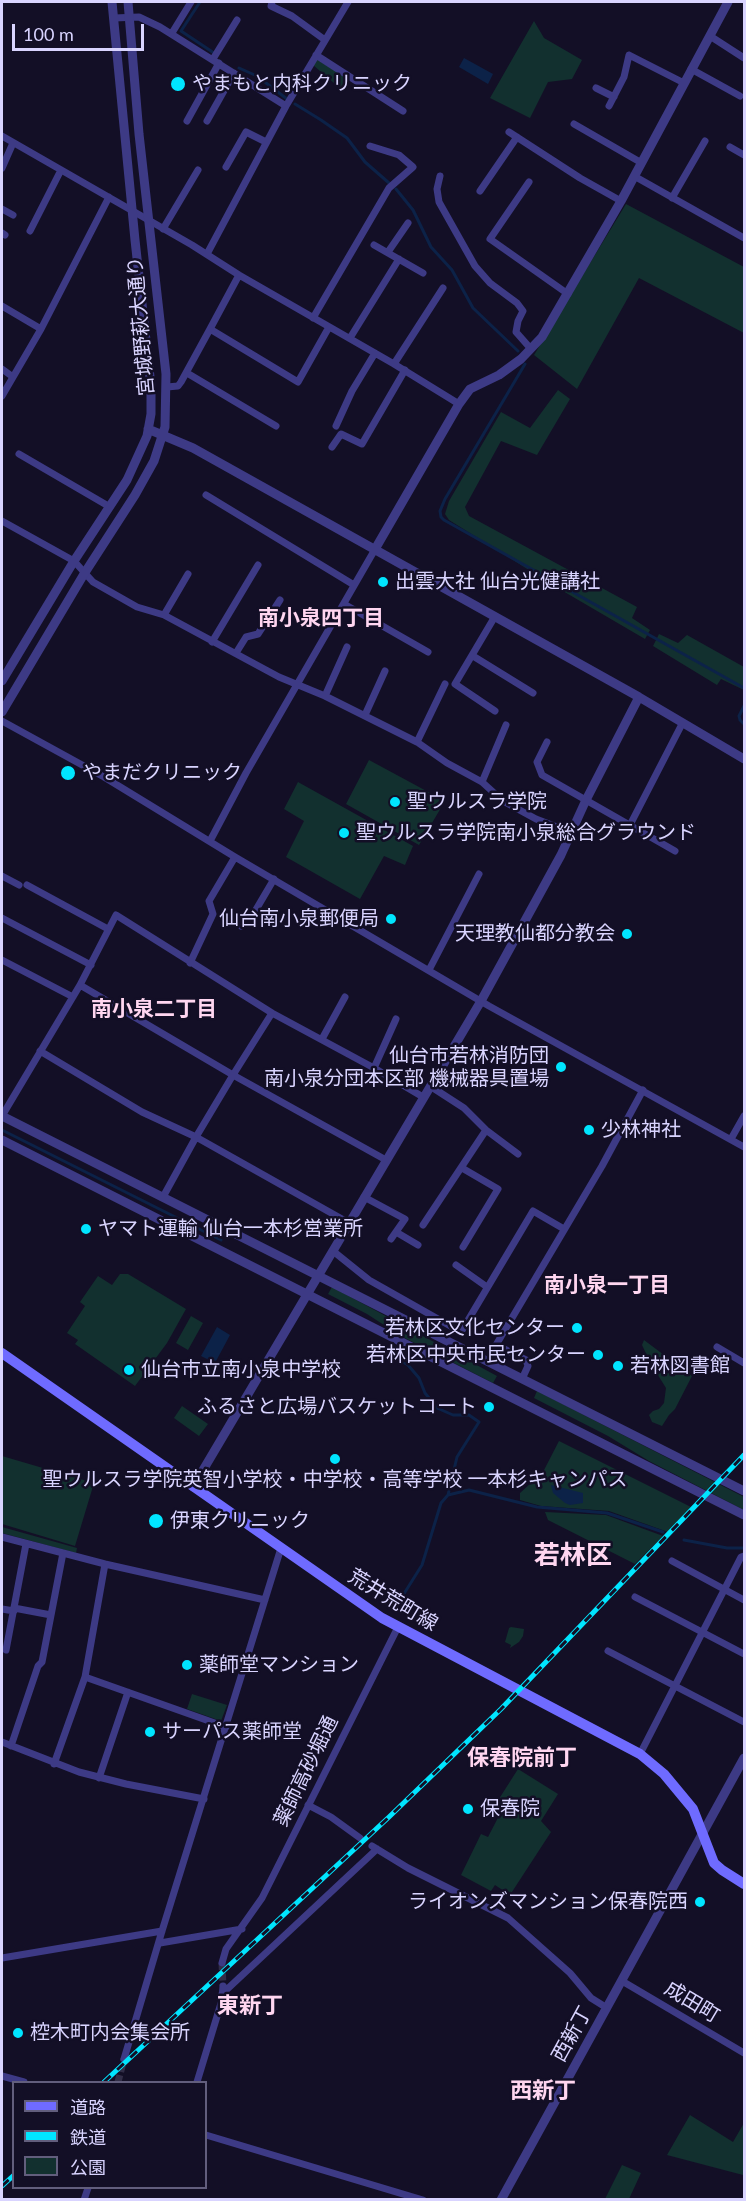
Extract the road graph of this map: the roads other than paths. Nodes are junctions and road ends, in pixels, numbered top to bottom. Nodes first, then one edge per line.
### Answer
1 (112, 2) edge
2 (128, 2) edge
3 (191, 2) edge
4 (272, 2) edge
5 (348, 2) edge
6 (728, 2) edge
7 (129, 16) junction
8 (114, 18) junction
9 (237, 20) dead end
10 (172, 33) junction
11 (710, 36) junction
12 (325, 40) junction
13 (316, 55) junction
14 (744, 58) edge
15 (216, 61) junction
16 (691, 69) junction
17 (234, 73) junction
18 (684, 83) junction
19 (596, 88) dead end
20 (740, 96) dead end
21 (614, 97) junction
22 (286, 106) junction
23 (609, 106) dead end
24 (402, 111) dead end
25 (187, 121) dead end
26 (207, 121) dead end
27 (573, 124) dead end
28 (509, 132) dead end
29 (2, 136) edge
30 (517, 136) junction
31 (705, 141) dead end
32 (266, 142) junction
33 (13, 143) junction
34 (370, 146) dead end
35 (730, 147) dead end
36 (744, 155) edge
37 (640, 162) junction
38 (226, 167) dead end
39 (2, 168) edge
40 (61, 170) junction
41 (198, 170) dead end
42 (440, 176) dead end
43 (634, 176) junction
44 (529, 182) dead end
45 (480, 191) dead end
46 (109, 197) junction
47 (672, 198) junction
48 (621, 201) junction
49 (2, 209) edge
50 (132, 210) junction
51 (13, 215) dead end
52 (149, 221) junction
53 (408, 223) dead end
54 (164, 229) junction
55 (30, 231) dead end
56 (744, 238) edge
57 (374, 245) dead end
58 (388, 252) junction
59 (207, 254) junction
60 (399, 259) junction
61 (423, 273) dead end
62 (239, 276) junction
63 (442, 288) dead end
64 (568, 294) junction
65 (2, 306) edge
66 (313, 318) junction
67 (329, 327) junction
68 (41, 329) junction
69 (210, 329) junction
70 (350, 338) junction
71 (531, 349) junction
72 (375, 353) junction
73 (394, 364) junction
74 (2, 369) edge
75 (405, 370) junction
76 (188, 372) junction
77 (13, 377) junction
78 (167, 387) junction
79 (2, 396) edge
80 (459, 404) junction
81 (276, 426) dead end
82 (336, 426) dead end
83 (148, 429) junction
84 (163, 435) junction
85 (332, 447) dead end
86 (19, 454) dead end
87 (206, 495) dead end
88 (110, 507) junction
89 (2, 521) edge
90 (374, 551) junction
91 (74, 561) junction
92 (258, 565) dead end
93 (84, 574) junction
94 (188, 574) dead end
95 (354, 585) junction
96 (280, 600) dead end
97 (344, 604) junction
98 (164, 615) junction
99 (494, 618) junction
100 (212, 642) junction
101 (347, 647) dead end
102 (428, 652) dead end
103 (236, 653) junction
104 (473, 656) junction
105 (385, 671) dead end
106 (2, 681) edge
107 (445, 684) dead end
108 (298, 686) junction
109 (533, 693) dead end
110 (325, 696) junction
111 (639, 697) junction
112 (495, 711) dead end
113 (2, 712) edge
114 (365, 716) junction
115 (2, 721) edge
116 (682, 724) junction
117 (506, 725) dead end
118 (417, 742) junction
119 (548, 742) dead end
120 (744, 759) edge
121 (482, 782) junction
122 (586, 800) junction
123 (630, 825) junction
124 (570, 832) junction
125 (210, 841) junction
126 (675, 851) dead end
127 (234, 857) junction
128 (479, 874) dead end
129 (2, 876) edge
130 (274, 879) junction
131 (2, 918) edge
132 (241, 926) dead end
133 (108, 929) junction
134 (2, 961) edge
135 (190, 963) junction
136 (90, 965) junction
137 (429, 970) junction
138 (80, 985) junction
139 (345, 997) dead end
140 (73, 998) junction
141 (482, 1001) junction
142 (273, 1013) junction
143 (396, 1018) dead end
144 (322, 1039) junction
145 (40, 1051) junction
146 (374, 1068) junction
147 (233, 1075) junction
148 (430, 1086) junction
149 (643, 1090) junction
150 (423, 1098) junction
151 (2, 1116) edge
152 (744, 1116) edge
153 (486, 1131) junction
154 (196, 1137) junction
155 (731, 1139) junction
156 (2, 1140) edge
157 (744, 1147) edge
158 (518, 1154) dead end
159 (386, 1160) junction
160 (462, 1168) junction
161 (163, 1197) junction
162 (364, 1197) junction
163 (349, 1223) junction
164 (423, 1225) dead end
165 (564, 1230) junction
166 (396, 1232) junction
167 (391, 1239) dead end
168 (418, 1245) dead end
169 (463, 1247) dead end
170 (333, 1251) junction
171 (456, 1265) dead end
172 (318, 1275) junction
173 (487, 1287) junction
174 (307, 1294) junction
175 (423, 1311) junction
176 (416, 1325) junction
177 (717, 1347) dead end
178 (2, 1353) edge
179 (744, 1362) edge
180 (522, 1378) junction
181 (512, 1397) junction
182 (194, 1487) junction
183 (744, 1491) edge
184 (744, 1515) edge
185 (2, 1537) edge
186 (26, 1544) junction
187 (281, 1548) junction
188 (63, 1553) junction
189 (744, 1556) edge
190 (672, 1561) dead end
191 (105, 1564) junction
192 (724, 1590) junction
193 (634, 1597) dead end
194 (265, 1600) junction
195 (744, 1600) edge
196 (2, 1609) edge
197 (14, 1610) junction
198 (51, 1615) junction
199 (398, 1627) junction
200 (703, 1632) junction
201 (6, 1650) dead end
202 (608, 1651) dead end
203 (744, 1654) edge
204 (85, 1677) junction
205 (675, 1685) junction
206 (128, 1692) junction
207 (744, 1722) edge
208 (226, 1727) junction
209 (2, 1742) edge
210 (11, 1746) junction
211 (640, 1754) junction
212 (744, 1758) edge
213 (54, 1764) junction
214 (99, 1778) junction
215 (204, 1799) junction
216 (308, 1805) junction
217 (702, 1834) junction
218 (360, 1838) dead end
219 (744, 1884) edge
220 (242, 1929) junction
221 (162, 1931) junction
222 (160, 1943) junction
223 (2, 1958) edge
224 (222, 1963) tunnel mouth
225 (622, 1980) junction
226 (607, 2008) junction
227 (744, 2053) edge
228 (124, 2060) tunnel mouth
229 (2, 2076) edge
230 (20, 2081) edge
231 (197, 2081) edge
232 (207, 2135) edge
233 (423, 2199) edge
234 (501, 2199) edge

1 - 8 street, 宮城野萩大通り
2 - 7 street, 宮城野萩大通り
3 - 10 street
4 - 12 street
5 - 12 street
6 - 11 street
7 - 8 street
7 - 10 street
7 - 52 street, 宮城野萩大通り
8 - 50 street, 宮城野萩大通り
9 - 15 street
10 - 15 street
11 - 14 street
11 - 16 street
12 - 13 street
13 - 22 street
13 - 24 street
15 - 17 street
15 - 25 street
16 - 18 street
16 - 20 street
17 - 22 street
17 - 26 street
18 - 21 street
18 - 37 street
19 - 21 street
21 - 23 street
22 - 32 street
27 - 37 street
28 - 30 street
29 - 33 street
30 - 45 street
30 - 48 street
31 - 47 street
32 - 38 street
32 - 59 street
33 - 39 street
33 - 40 street
34 - 66 street
35 - 36 street
37 - 43 street
40 - 46 street
40 - 55 street
41 - 54 street
42 - 71 street
43 - 47 street
43 - 48 street
44 - 64 street
46 - 50 street
46 - 68 street
47 - 56 street
48 - 64 street
49 - 51 street
50 - 52 street
50 - 83 street, 宮城野萩大通り
52 - 54 street
52 - 78 street, 宮城野萩大通り
53 - 58 street
54 - 59 street
57 - 58 street
58 - 60 street
59 - 62 street
60 - 61 street
60 - 70 street
62 - 66 street
62 - 69 street
63 - 73 street
64 - 71 street
65 - 68 street
66 - 67 street
67 - 69 street
67 - 70 street
68 - 77 street
69 - 76 street
70 - 72 street
71 - 80 street
72 - 73 street
72 - 82 street
73 - 75 street
74 - 77 street
75 - 80 street
75 - 85 street
76 - 78 street
76 - 81 street
77 - 79 street
78 - 84 street, 宮城野萩大通り
80 - 90 street
83 - 84 street
83 - 88 street, 宮城野萩大通り
84 - 90 street
84 - 93 street, 宮城野萩大通り
86 - 88 street
87 - 95 street
88 - 91 street, 宮城野萩大通り
89 - 91 street
90 - 95 street
90 - 99 street
91 - 93 street
91 - 106 street, 宮城野萩大通り
92 - 100 street
93 - 98 street
93 - 113 street, 宮城野萩大通り
94 - 98 street
95 - 97 street
96 - 103 street
97 - 102 street
97 - 108 street
98 - 100 street
99 - 104 street
99 - 111 street
100 - 103 street
101 - 110 street
103 - 108 street
104 - 109 street
104 - 112 street
105 - 114 street
107 - 118 street
108 - 110 street
108 - 125 street
110 - 114 street
111 - 116 street
111 - 122 street
114 - 118 street
115 - 125 street
116 - 120 street
116 - 123 street
117 - 121 street
118 - 121 street
119 - 122 street
121 - 124 street
122 - 123 street
122 - 124 street
123 - 126 street
124 - 141 street
125 - 127 street
127 - 130 street
127 - 135 street
128 - 137 street
129 - 133 street
130 - 132 street
130 - 137 street
131 - 136 street
133 - 135 street
133 - 136 street
134 - 140 street
135 - 142 street
136 - 138 street
137 - 141 street
138 - 140 street
138 - 147 street
139 - 144 street
140 - 145 street
141 - 148 street
141 - 149 street
142 - 144 street
142 - 147 street
143 - 146 street
144 - 146 street
145 - 151 street
145 - 154 street
146 - 150 street
147 - 154 street
147 - 159 street
148 - 150 street
148 - 153 street
149 - 155 street
149 - 165 street
150 - 159 street
151 - 161 street
152 - 155 street
153 - 158 street
153 - 160 street
154 - 161 street
154 - 163 street
155 - 157 street
156 - 174 street
159 - 162 street
160 - 164 street
160 - 169 street
161 - 172 street
162 - 163 street
162 - 166 street
163 - 170 street
165 - 173 street
165 - 180 street
166 - 167 street
166 - 168 street
170 - 172 street
170 - 175 street
171 - 173 street
172 - 174 street
172 - 176 street
173 - 175 street
174 - 181 street
174 - 182 street
175 - 176 street
176 - 180 street
177 - 179 street
178 - 182 main road, 荒井荒町線
180 - 181 street
180 - 183 street
181 - 184 street
182 - 187 main road, 荒井荒町線
185 - 186 street
186 - 188 street
186 - 197 street
187 - 194 street
187 - 199 main road, 荒井荒町線
188 - 191 street
188 - 198 street
189 - 192 street
190 - 192 street
191 - 194 street
191 - 204 street
192 - 195 street
192 - 200 street
193 - 200 street
194 - 208 street
196 - 197 street
197 - 198 street
197 - 201 street
198 - 210 street
199 - 211 main road, 荒井荒町線
199 - 216 street, 薬師高砂堀通
200 - 203 street
200 - 205 street
202 - 205 street
204 - 206 street
204 - 213 street
205 - 207 street
205 - 211 street
206 - 208 street
206 - 214 street
208 - 215 street
209 - 210 street
210 - 213 street
211 - 217 main road, 荒井荒町線
212 - 217 street, 西新丁
213 - 214 street
214 - 215 street
215 - 221 street
216 - 218 street
216 - 220 street, 薬師高砂堀通
217 - 219 main road, 荒井荒町線
217 - 225 street, 西新丁
220 - 222 street
220 - 224 street, 薬師高砂堀通
221 - 222 street
221 - 223 street
222 - 228 street
225 - 226 street, 西新丁
225 - 227 street, 成田町
226 - 231 street
226 - 234 street, 西新丁
229 - 230 street
232 - 233 street

